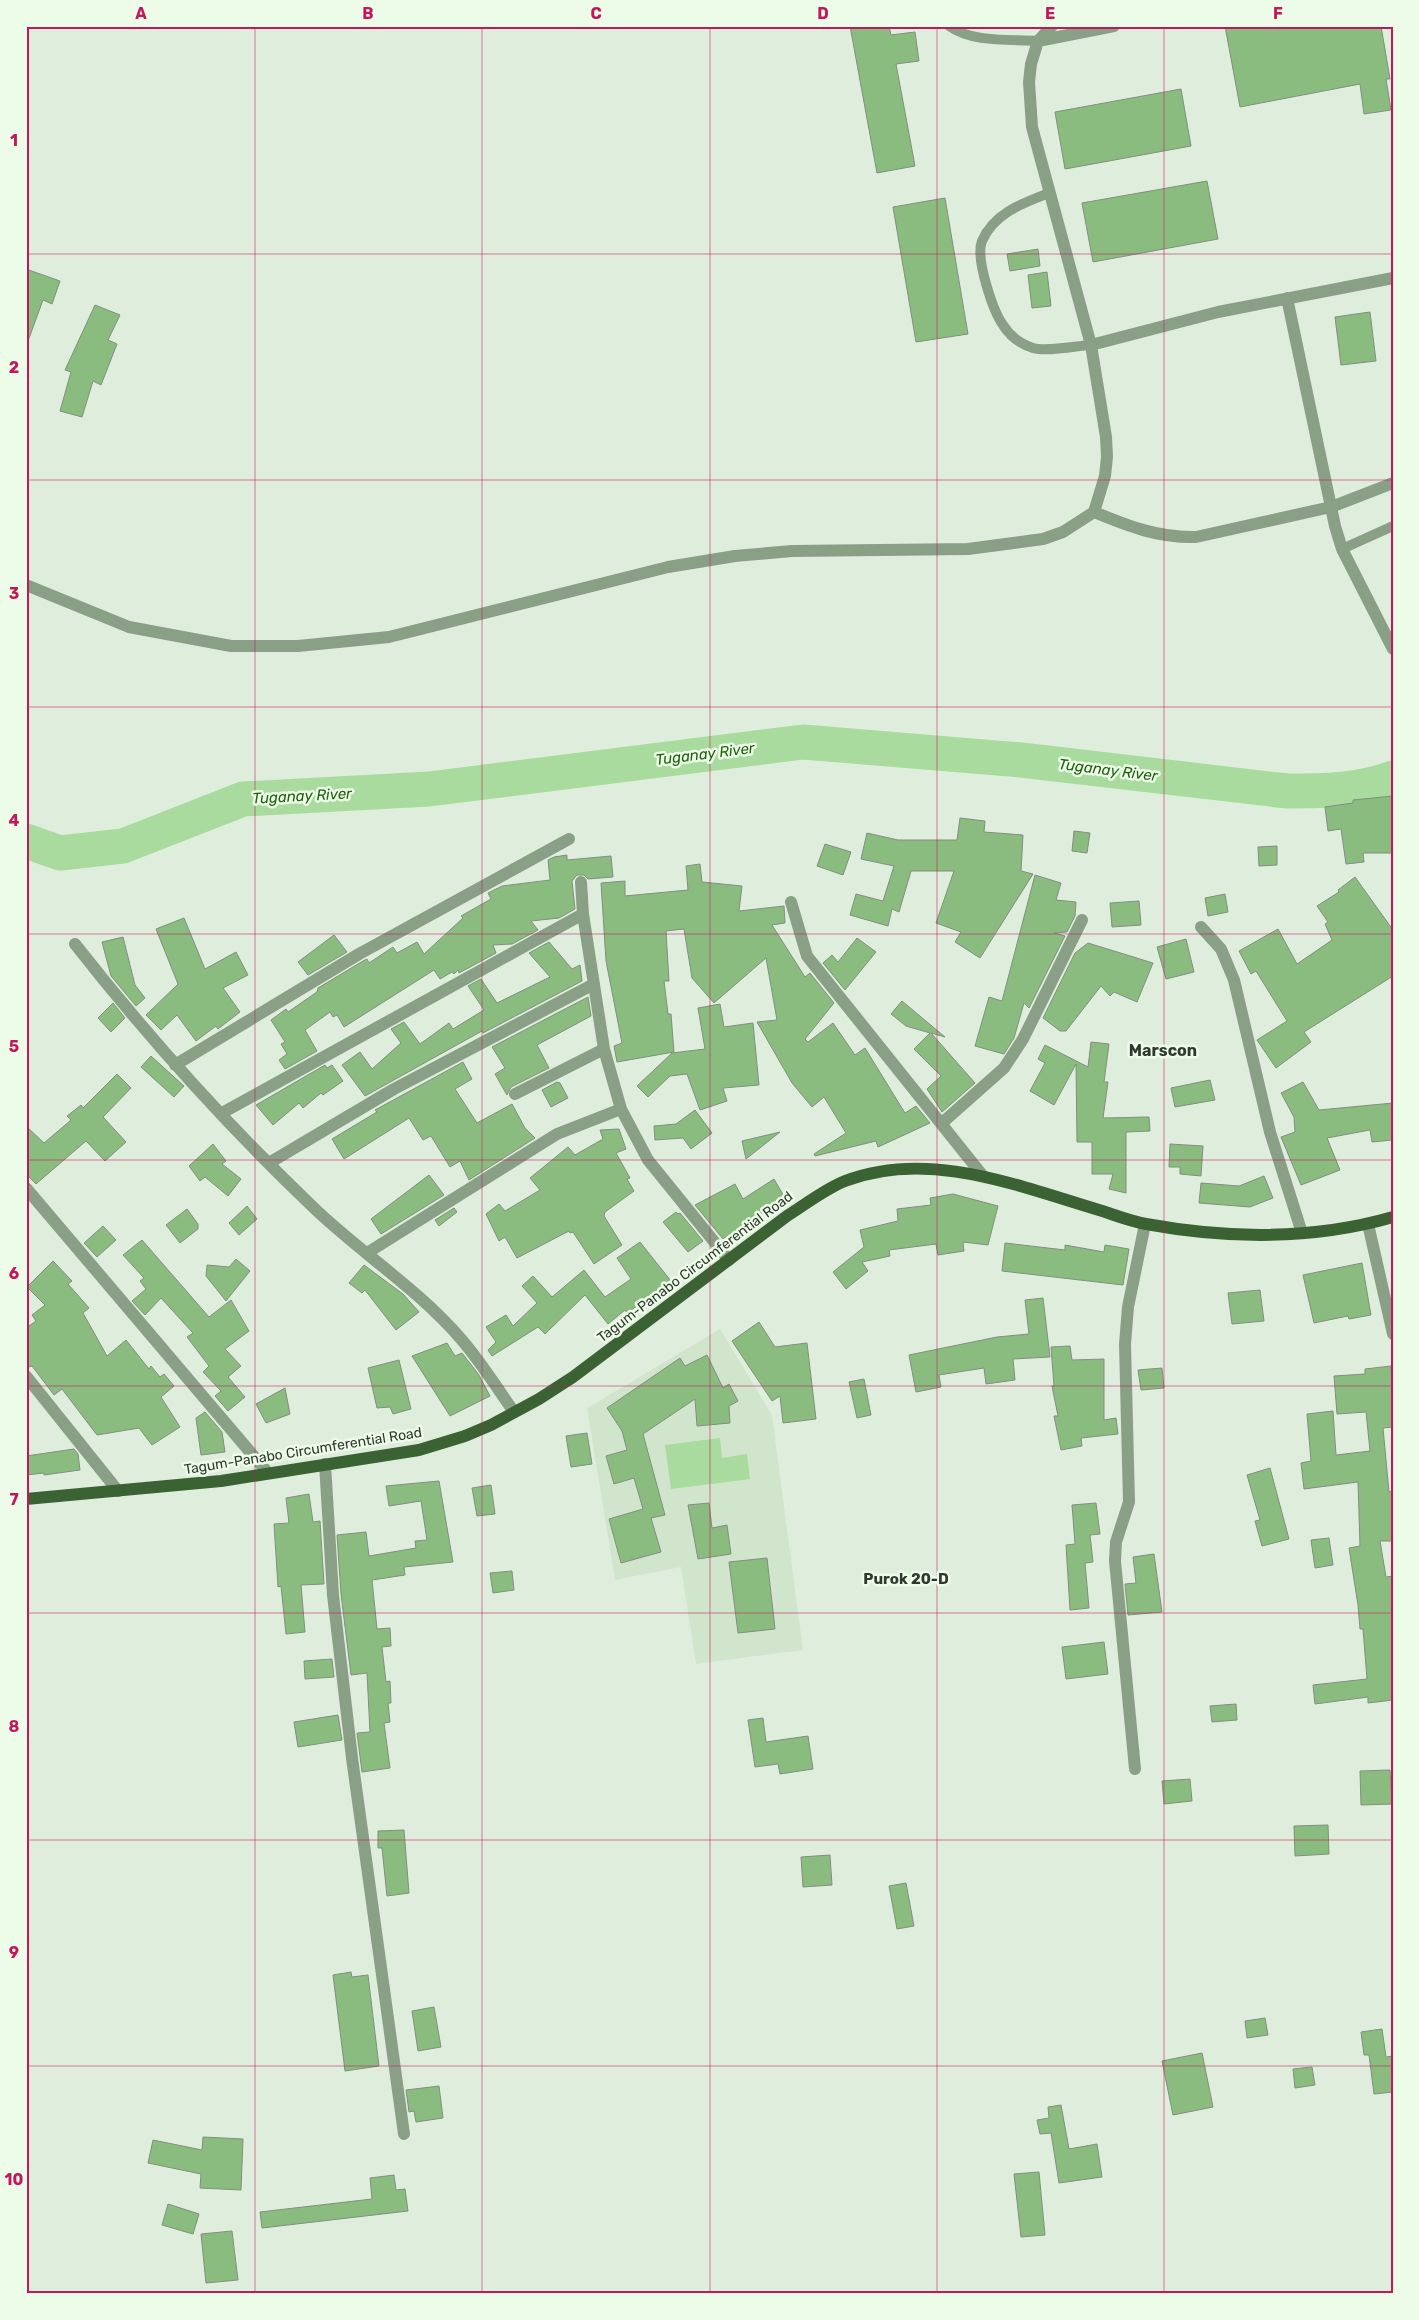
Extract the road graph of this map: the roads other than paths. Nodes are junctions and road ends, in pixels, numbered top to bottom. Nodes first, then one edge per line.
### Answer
1 (949, 26) edge
2 (1052, 26) edge
3 (1114, 26) edge
4 (1038, 41) junction
5 (1049, 192) junction
6 (1393, 278) edge
7 (1287, 298) junction
8 (1091, 346) junction
9 (1393, 483) edge
10 (1331, 507) junction
11 (1094, 512) junction
12 (1393, 526) edge
13 (1342, 549) junction
14 (26, 585) edge
15 (1393, 649) edge
16 (569, 839) dead end
17 (581, 882) dead end
18 (792, 902) dead end
19 (583, 914) junction
20 (1082, 920) dead end
21 (1201, 927) dead end
22 (75, 944) dead end
23 (594, 984) junction
24 (604, 1050) junction
25 (174, 1065) junction
26 (515, 1094) dead end
27 (620, 1108) junction
28 (222, 1113) junction
29 (942, 1123) junction
30 (269, 1163) junction
31 (983, 1176) junction
32 (26, 1188) edge
33 (1393, 1217) edge
34 (1145, 1224) junction
35 (1368, 1224) junction
36 (1302, 1233) junction
37 (367, 1253) junction
38 (729, 1260) junction
39 (1393, 1334) edge
40 (26, 1376) edge
41 (514, 1412) junction
42 (325, 1464) junction
43 (268, 1473) junction
44 (118, 1491) junction
45 (26, 1499) edge
46 (1135, 1769) dead end
47 (404, 2134) dead end

1 - 4 lane
2 - 4 street
3 - 4 street
4 - 5 street
5 - 8 street
5 - 8 lane
6 - 7 street
7 - 8 street
7 - 10 street
8 - 11 street
9 - 10 street
10 - 11 street
10 - 13 street
11 - 14 street
12 - 13 lane
13 - 15 street
16 - 25 street
17 - 19 street
18 - 29 street
19 - 23 street
19 - 28 street
20 - 29 street
21 - 36 street
22 - 25 street
23 - 24 street
23 - 30 street
24 - 26 street
24 - 27 street
25 - 28 street
27 - 37 street
27 - 38 street
28 - 30 street
29 - 31 street
30 - 37 street
31 - 34 main road, Tagum-Panabo Circumferential Road
31 - 38 main road, Tagum-Panabo Circumferential Road
32 - 43 street
33 - 35 main road, Tagum-Panabo Circumferential Road
34 - 36 main road, Tagum-Panabo Circumferential Road
34 - 46 street
35 - 36 main road, Tagum-Panabo Circumferential Road
35 - 39 street
37 - 41 street
38 - 41 main road, Tagum-Panabo Circumferential Road
40 - 44 street
41 - 42 main road, Tagum-Panabo Circumferential Road
42 - 43 main road, Tagum-Panabo Circumferential Road
42 - 47 street
43 - 44 main road, Tagum-Panabo Circumferential Road
44 - 45 main road, Tagum-Panabo Circumferential Road

